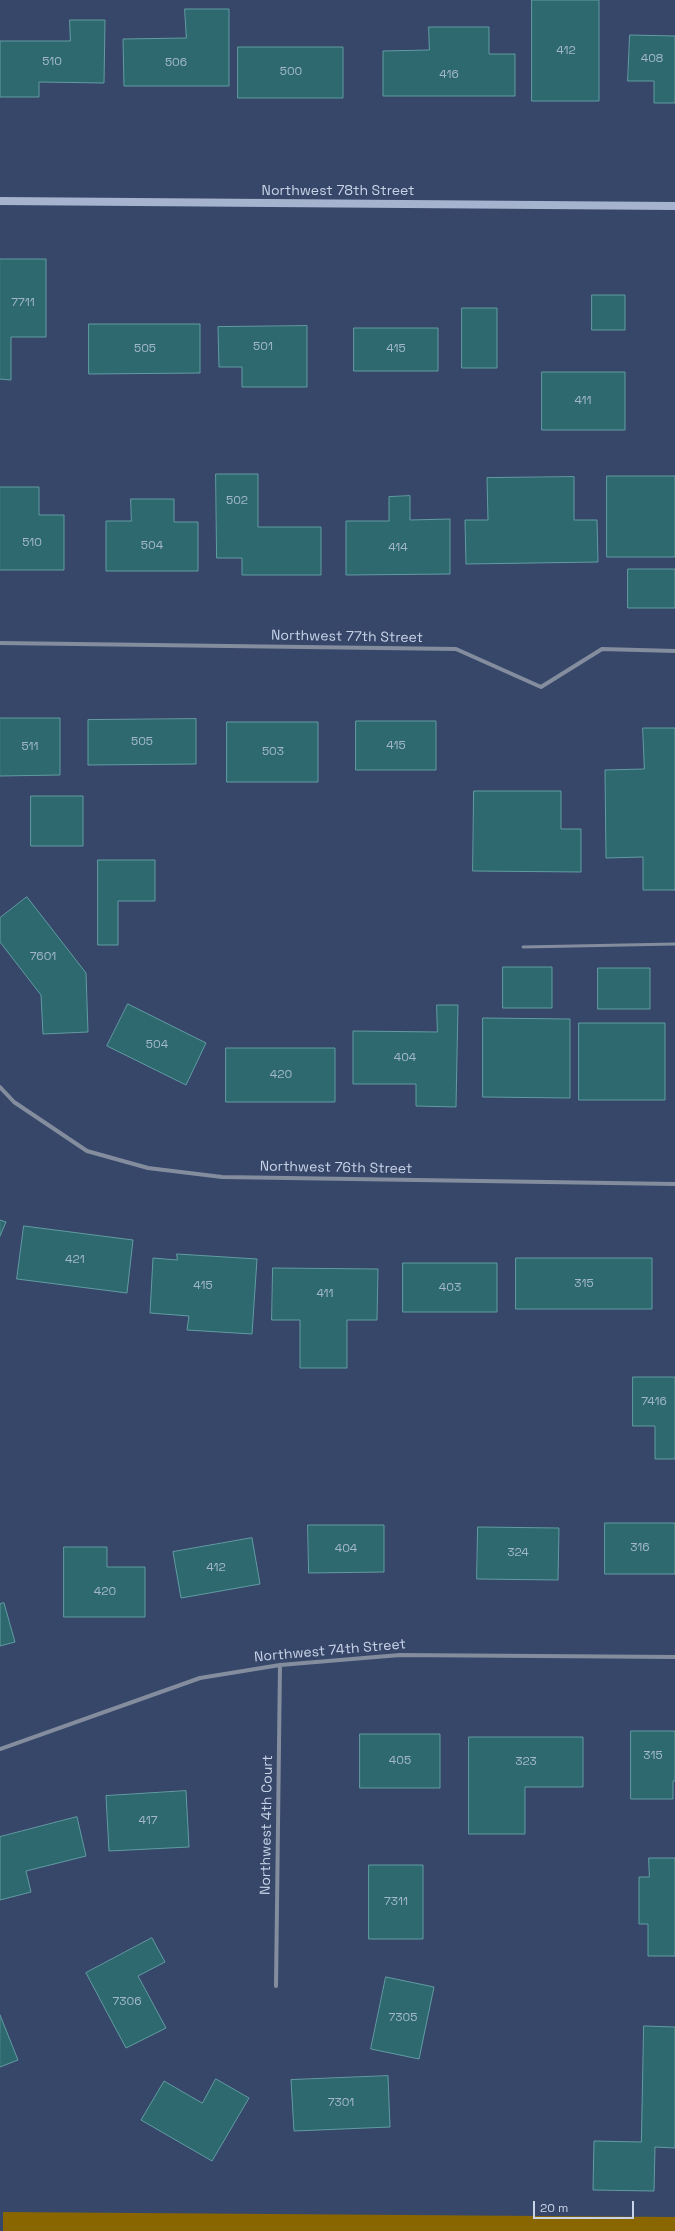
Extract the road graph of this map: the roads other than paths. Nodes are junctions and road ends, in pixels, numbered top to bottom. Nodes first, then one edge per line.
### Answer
1 (0, 201) edge
2 (675, 206) edge
3 (0, 643) edge
4 (675, 652) edge
5 (675, 944) edge
6 (523, 947) dead end
7 (0, 1087) edge
8 (675, 1184) edge
9 (675, 1657) edge
10 (280, 1665) junction
11 (0, 1749) edge
12 (276, 1986) dead end

1 - 2 main road, Northwest 78th Street
3 - 4 street, Northwest 77th Street
5 - 6 lane
7 - 8 street, Northwest 76th Street
9 - 10 street, Northwest 74th Street
10 - 11 street, Northwest 74th Street
10 - 12 street, Northwest 4th Court

